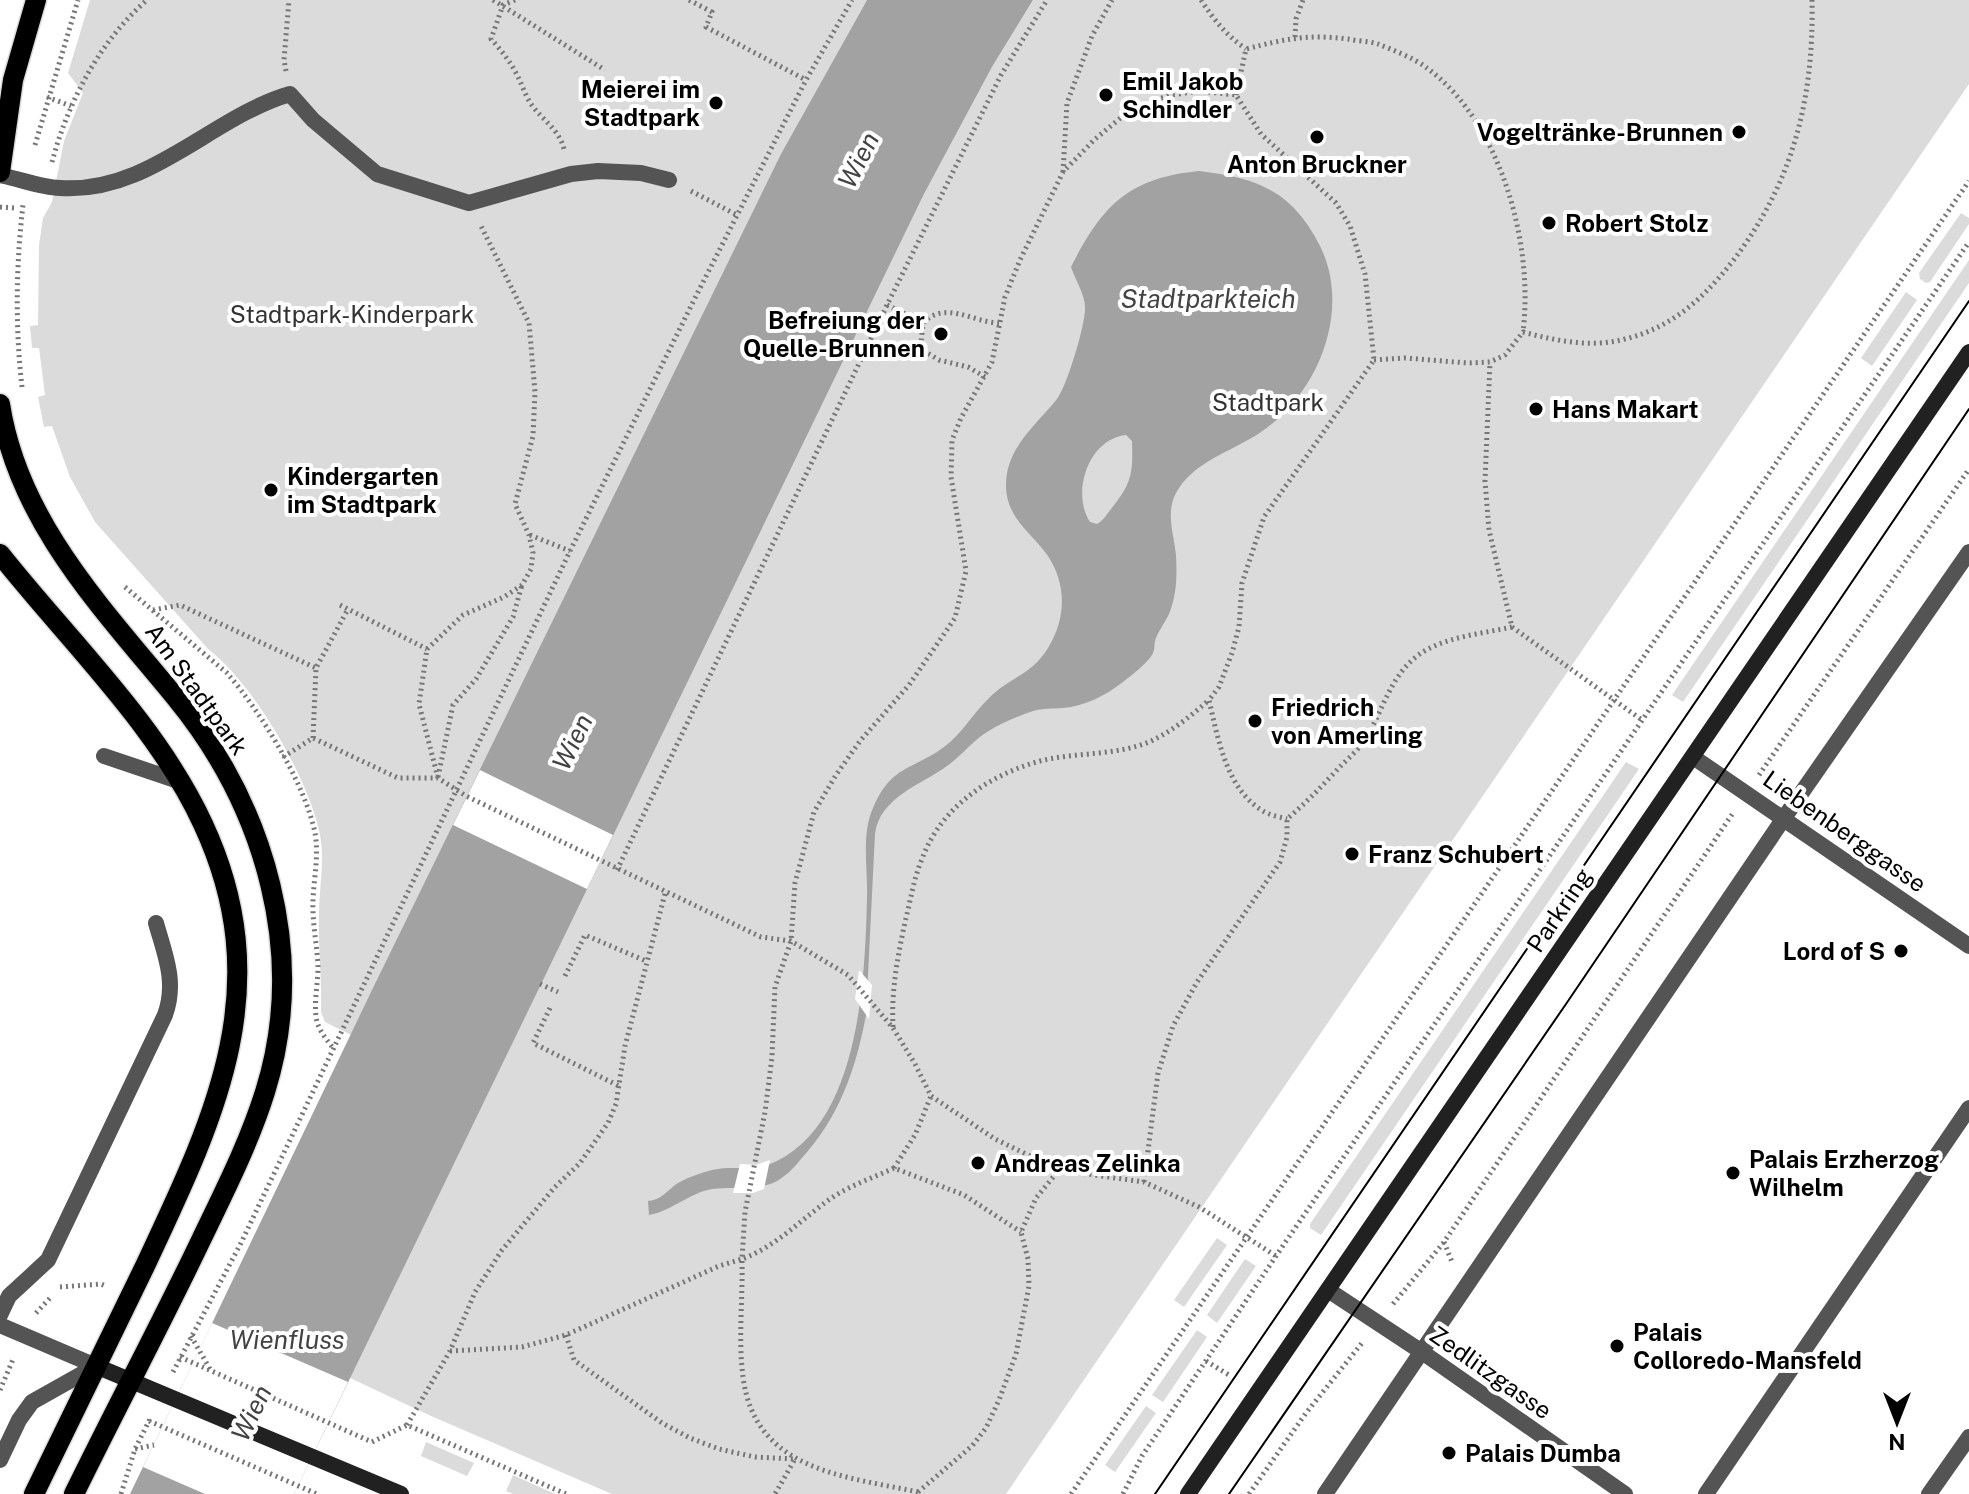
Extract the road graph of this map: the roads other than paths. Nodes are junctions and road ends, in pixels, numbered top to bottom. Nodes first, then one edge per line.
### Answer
1 (36, 0) edge
2 (7, 86) edge
3 (0, 174) edge
4 (669, 180) road end
5 (1969, 352) edge
6 (0, 404) edge
7 (1969, 552) edge
8 (0, 554) edge
9 (104, 756) dead end
10 (1693, 757) junction
11 (181, 782) junction
12 (1784, 818) junction
13 (156, 923) dead end
14 (1969, 946) edge
15 (1969, 1108) edge
16 (1328, 1290) junction
17 (0, 1315) edge
18 (0, 1325) edge
19 (1422, 1352) junction
20 (96, 1366) junction
21 (131, 1382) junction
22 (1969, 1437) edge
23 (0, 1460) edge
24 (34, 1494) edge
25 (74, 1494) edge
26 (401, 1494) edge
27 (1188, 1494) edge
28 (1325, 1494) edge
29 (1625, 1494) edge
30 (1706, 1494) edge
31 (1929, 1494) edge

1 - 2 main road
2 - 3 main road
3 - 4 street
5 - 10 main road, Parkring
6 - 21 main road, Am Stadtpark
7 - 12 street
8 - 11 main road
9 - 11 street
10 - 12 street, Liebenberggasse
10 - 16 main road, Parkring
11 - 20 main road
12 - 14 street, Liebenberggasse
12 - 19 street
13 - 17 street
15 - 30 street
16 - 19 street, Zedlitzgasse
16 - 27 main road, Parkring
18 - 20 street
19 - 28 street
19 - 29 street, Zedlitzgasse
20 - 21 main road
20 - 23 street
20 - 24 main road
21 - 25 main road, Am Stadtpark
21 - 26 main road
22 - 31 street

